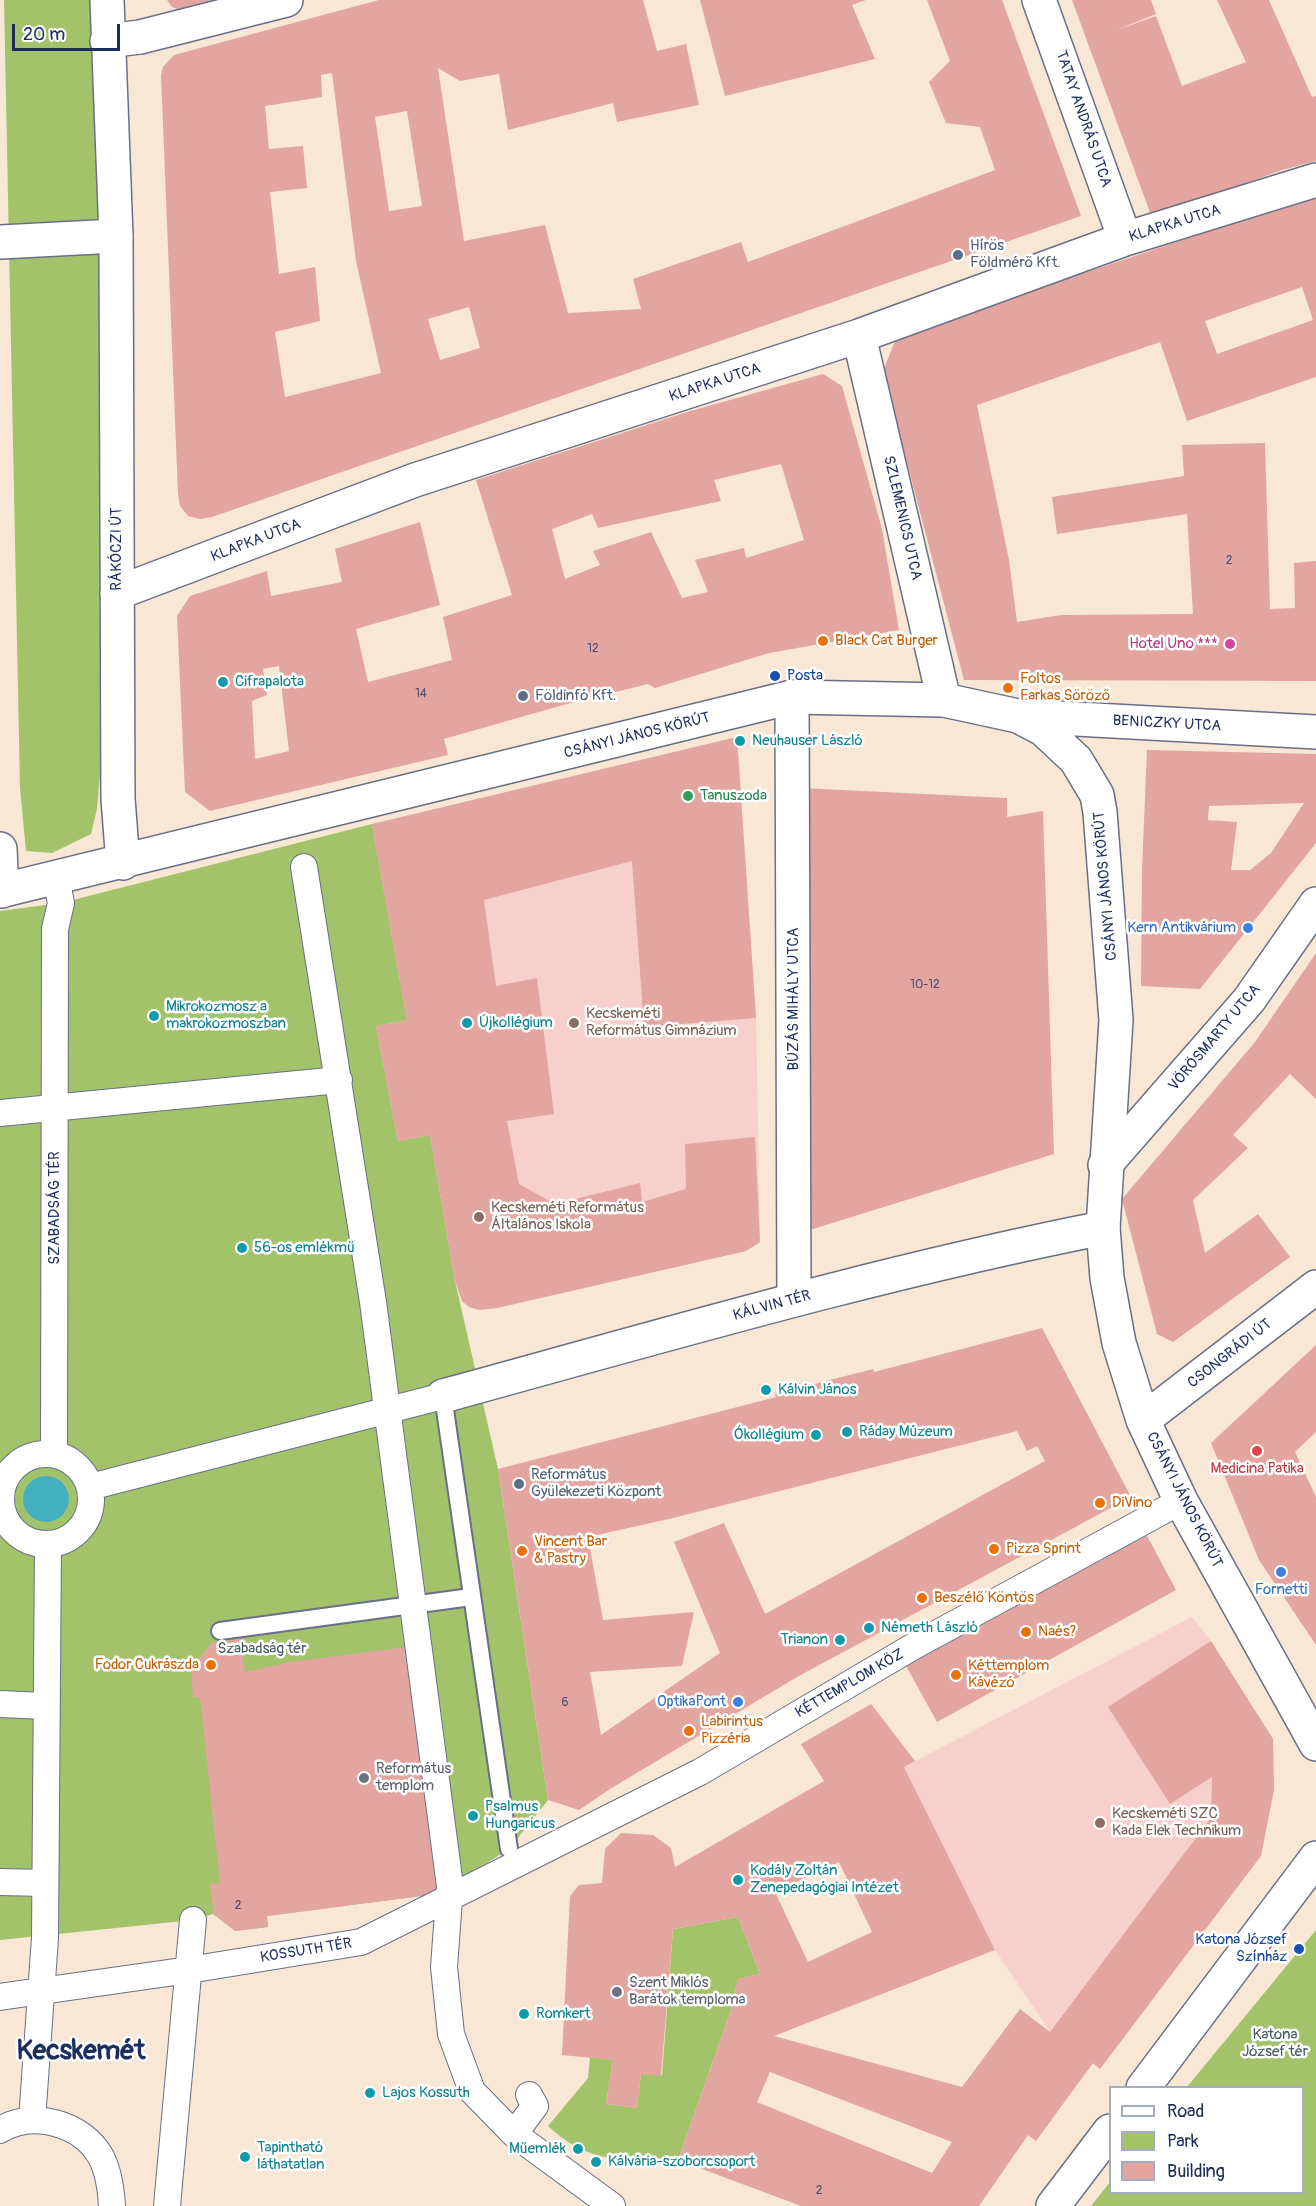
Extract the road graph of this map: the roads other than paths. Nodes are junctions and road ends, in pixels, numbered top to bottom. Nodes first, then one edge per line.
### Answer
1 (107, 0) edge
2 (286, 0) edge
3 (1040, 0) edge
4 (107, 40) junction
5 (1316, 180) edge
6 (116, 236) junction
7 (1125, 239) junction
8 (0, 242) edge
9 (860, 336) junction
10 (117, 593) junction
11 (792, 697) junction
12 (944, 700) junction
13 (1018, 716) junction
14 (1316, 732) edge
15 (0, 849) edge
16 (123, 863) junction
17 (304, 867) dead end
18 (56, 878) junction
19 (1, 891) edge
20 (1316, 904) edge
21 (339, 1080) junction
22 (56, 1107) junction
23 (0, 1113) edge
24 (1105, 1165) junction
25 (1103, 1228) junction
26 (1316, 1287) edge
27 (794, 1300) junction
28 (443, 1396) junction
29 (387, 1411) junction
30 (1143, 1420) junction
31 (54, 1454) junction
32 (90, 1487) junction
33 (1181, 1501) junction
34 (2, 1513) edge
35 (48, 1544) junction
36 (471, 1597) junction
37 (413, 1603) junction
38 (220, 1631) dead end
39 (0, 1704) edge
40 (45, 1706) junction
41 (1316, 1744) edge
42 (1316, 1858) edge
43 (518, 1862) junction
44 (0, 1882) edge
45 (45, 1883) junction
46 (450, 1892) junction
47 (193, 1920) dead end
48 (189, 1970) junction
49 (41, 1991) junction
50 (0, 1997) edge
51 (1145, 2086) edge
52 (529, 2095) dead end
53 (32, 2120) junction
54 (0, 2130) edge
55 (1109, 2132) edge
56 (514, 2134) junction
57 (112, 2206) edge
58 (168, 2206) edge
59 (612, 2206) edge
60 (1053, 2206) edge

1 - 4 street, RÁKÓCZI ÚT
2 - 4 street
3 - 7 street, TATAY ANDRÁS UTCA
4 - 6 street, RÁKÓCZI ÚT
5 - 7 street, KLAPKA UTCA
6 - 8 street
6 - 10 street, RÁKÓCZI ÚT
7 - 9 street, KLAPKA UTCA
9 - 10 street, KLAPKA UTCA
9 - 12 street, SZLEMENICS UTCA
10 - 16 street, RÁKÓCZI ÚT
11 - 12 street, CSÁNYI JÁNOS KÖRÚT
11 - 16 street, CSÁNYI JÁNOS KÖRÚT
11 - 27 street, BÚZÁS MIHÁLY UTCA
12 - 13 street, CSÁNYI JÁNOS KÖRÚT
13 - 14 street, BENICZKY UTCA
13 - 24 street, CSÁNYI JÁNOS KÖRÚT
15 - 19 street
16 - 18 street, CSÁNYI JÁNOS KÖRÚT
17 - 21 street
18 - 19 street, CSÁNYI JÁNOS KÖRÚT
18 - 22 street, SZABADSÁG TÉR
20 - 24 street, VÖRÖSMARTY UTCA
21 - 22 street
21 - 29 street
22 - 23 street
22 - 31 street, SZABADSÁG TÉR
24 - 25 street, CSÁNYI JÁNOS KÖRÚT
25 - 27 street, KÁLVIN TÉR
25 - 30 street, CSÁNYI JÁNOS KÖRÚT
26 - 30 street, CSONGRÁDI ÚT
27 - 28 street, KÁLVIN TÉR
28 - 29 street
28 - 36 lane
29 - 32 street
29 - 37 street
30 - 33 street, CSÁNYI JÁNOS KÖRÚT
31 - 32 street
31 - 34 street
32 - 35 street
33 - 41 street, CSÁNYI JÁNOS KÖRÚT
33 - 43 street, KÉTTEMPLOM KÖZ
34 - 35 street
35 - 40 street
36 - 37 lane
36 - 43 lane
37 - 38 lane
37 - 46 street
39 - 40 street
40 - 45 street
42 - 51 street
43 - 46 street, KÉTTEMPLOM KÖZ
44 - 45 street
45 - 49 street
46 - 48 street, KOSSUTH TÉR
46 - 56 street
47 - 48 street
48 - 49 street, KOSSUTH TÉR
48 - 58 street
49 - 50 street, KOSSUTH TÉR
49 - 53 street
52 - 56 street
53 - 54 street
53 - 57 street
55 - 60 street
56 - 59 street

